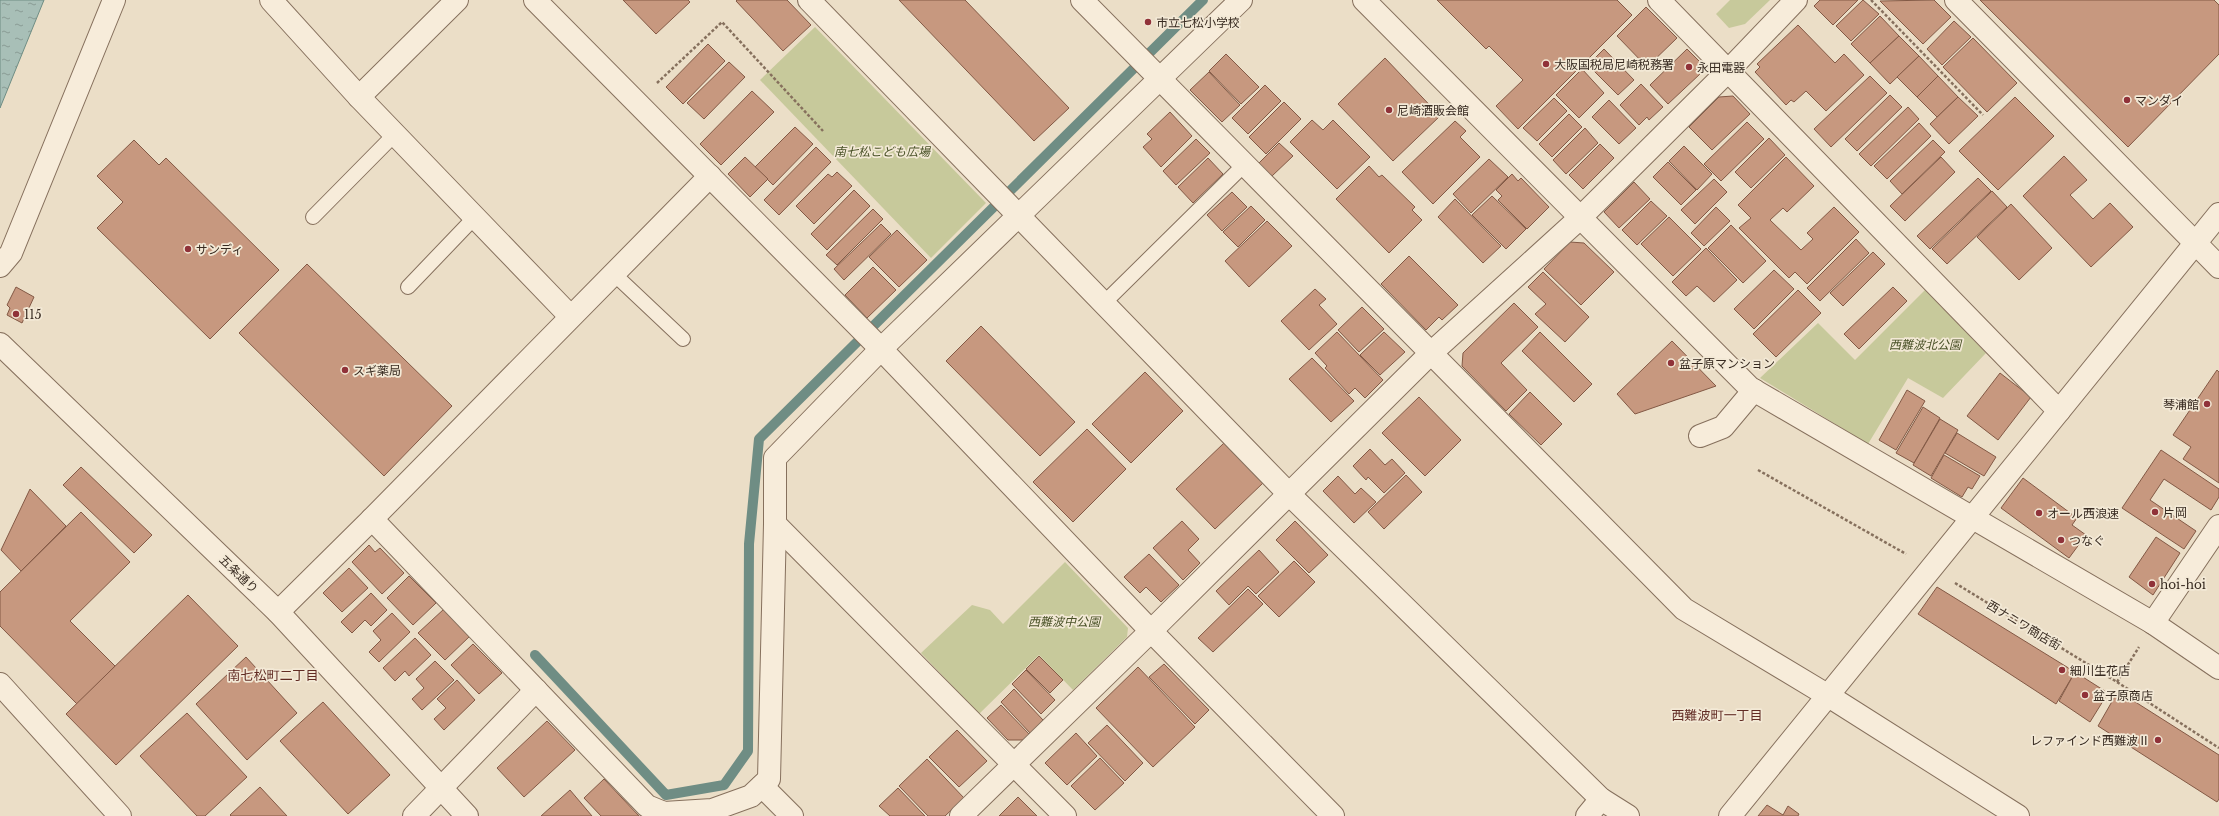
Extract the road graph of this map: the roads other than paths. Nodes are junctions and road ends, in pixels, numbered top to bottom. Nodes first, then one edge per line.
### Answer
1 (114, 0) edge
2 (271, 0) edge
3 (457, 0) edge
4 (535, 0) edge
5 (809, 0) edge
6 (1082, 0) edge
7 (1241, 0) edge
8 (1364, 0) edge
9 (1659, 0) edge
10 (1796, 0) edge
11 (1956, 0) edge
12 (1727, 72) junction
13 (1159, 79) junction
14 (359, 97) junction
15 (395, 134) junction
16 (1244, 165) junction
17 (710, 176) junction
18 (2219, 214) edge
19 (1018, 215) junction
20 (313, 217) dead end
21 (475, 217) junction
22 (1580, 218) junction
23 (2196, 243) junction
24 (0, 266) edge
25 (2219, 267) edge
26 (613, 273) junction
27 (408, 287) dead end
28 (1104, 303) junction
29 (570, 316) junction
30 (683, 339) dead end
31 (0, 344) edge
32 (881, 349) junction
33 (1430, 354) junction
34 (1754, 390) junction
35 (2059, 411) junction
36 (1700, 436) dead end
37 (1290, 495) junction
38 (1972, 517) junction
39 (372, 519) junction
40 (775, 524) junction
41 (2219, 526) edge
42 (278, 612) junction
43 (2153, 624) junction
44 (1151, 631) junction
45 (2219, 668) edge
46 (0, 684) edge
47 (536, 690) junction
48 (1827, 695) junction
49 (1014, 763) junction
50 (762, 786) junction
51 (441, 787) junction
52 (1601, 799) junction
53 (120, 816) edge
54 (414, 816) edge
55 (467, 816) edge
56 (792, 816) edge
57 (961, 816) edge
58 (1066, 816) edge
59 (1333, 816) edge
60 (1587, 816) edge
61 (1628, 816) edge
62 (1730, 816) edge
63 (2018, 816) edge

1 - 24 street
2 - 14 street
3 - 14 street
4 - 17 street
5 - 19 street
6 - 13 street
7 - 13 street
8 - 22 street
9 - 12 street
10 - 12 street
11 - 23 street
12 - 22 street
12 - 35 street
13 - 16 street
13 - 19 street
14 - 15 street
15 - 20 lane
15 - 21 street
16 - 28 lane
16 - 33 street
17 - 26 street
17 - 32 street
18 - 23 street
19 - 28 street
19 - 32 street
21 - 27 lane
21 - 29 street
22 - 33 street
22 - 34 street
23 - 25 street
23 - 35 street
26 - 29 street
26 - 30 lane
28 - 37 street
29 - 39 street
31 - 42 street, 五条通り
32 - 40 street
32 - 44 street
33 - 37 street
33 - 48 street
34 - 36 street
34 - 38 street
35 - 38 street
37 - 44 street
37 - 52 street
38 - 43 street
38 - 48 street
39 - 42 street
39 - 47 street
40 - 49 street
40 - 50 street
41 - 43 street
42 - 51 street, 五条通り
43 - 45 street
44 - 49 street
44 - 59 street
46 - 53 street
47 - 50 street
47 - 51 street
48 - 62 street
48 - 63 street
49 - 57 street
49 - 58 street
50 - 56 street
51 - 54 street
51 - 55 street, 五条通り
52 - 60 street
52 - 61 street

